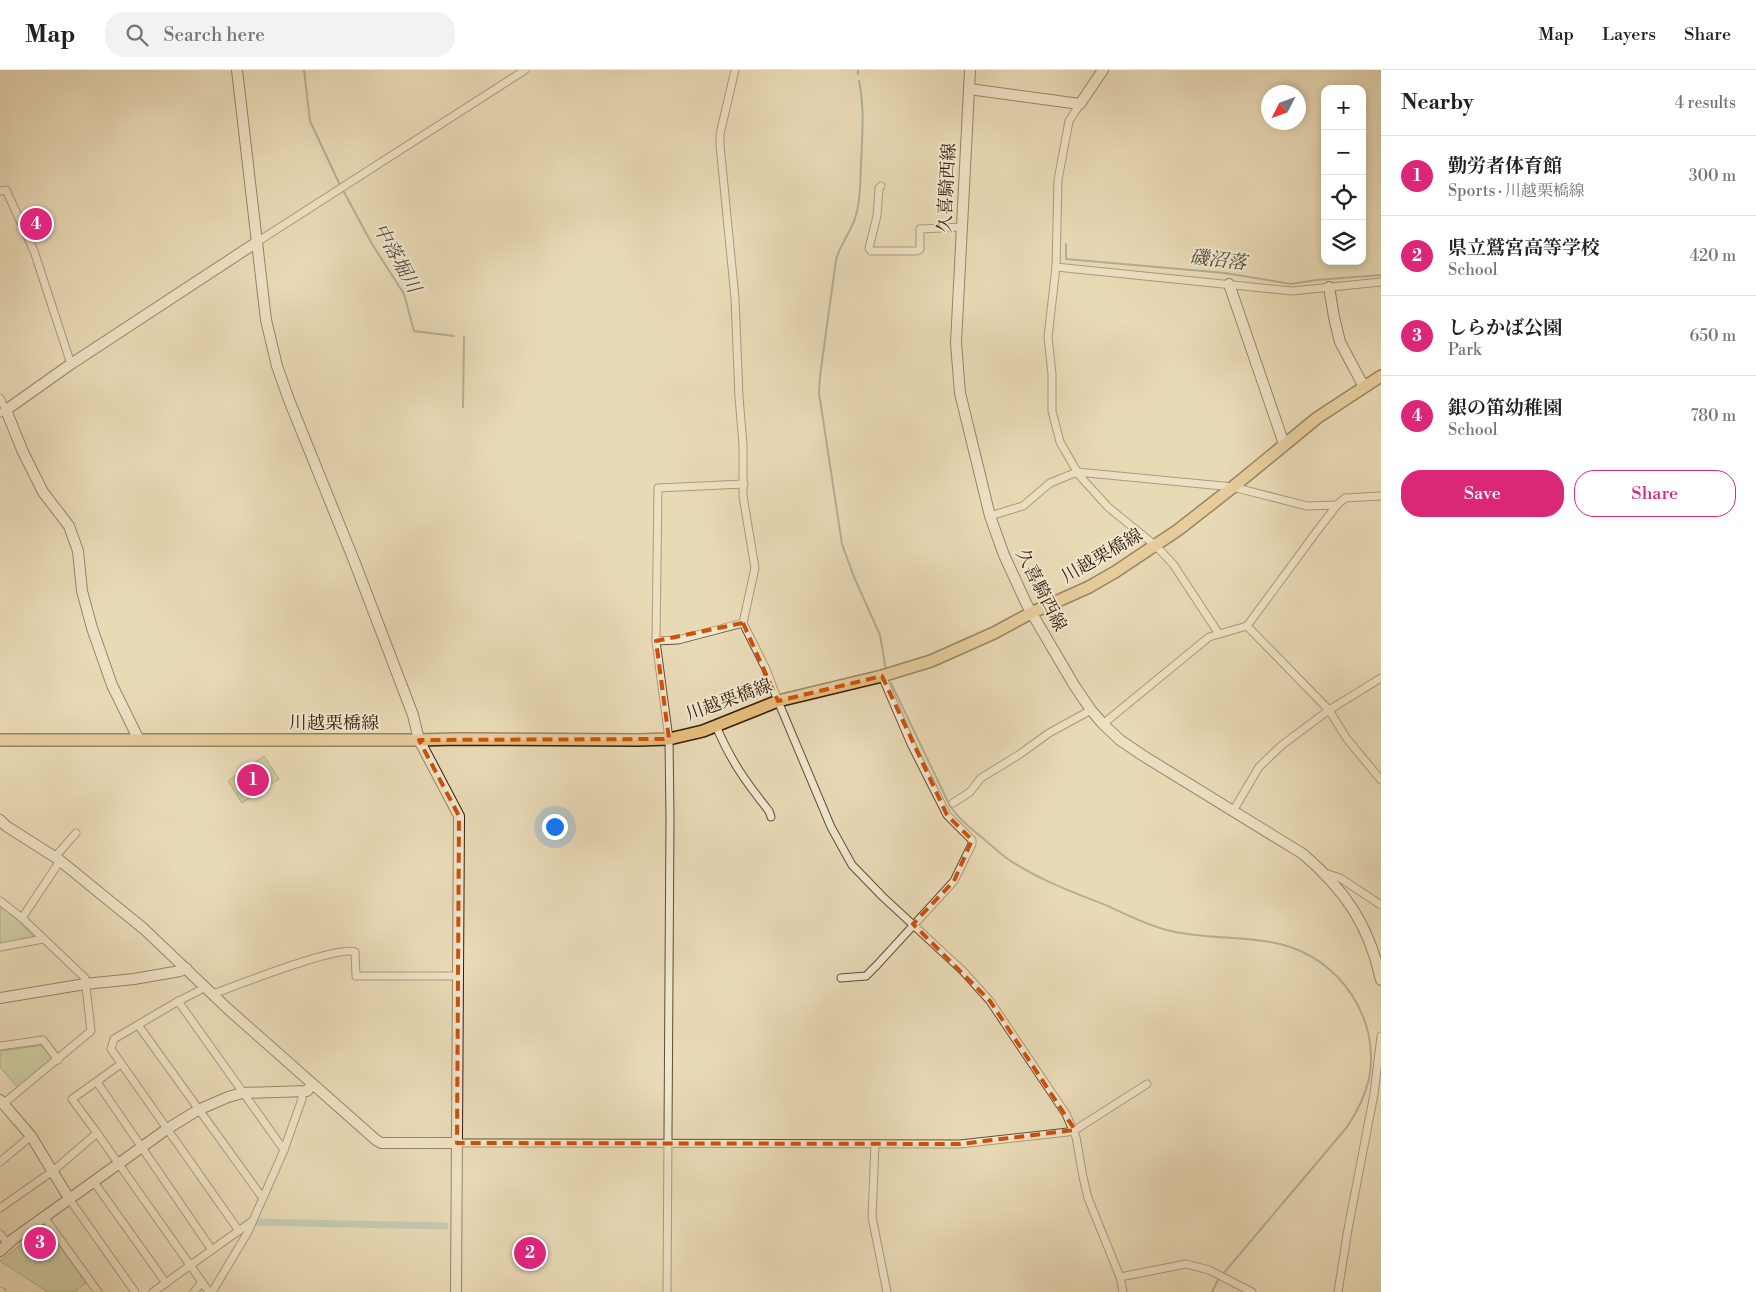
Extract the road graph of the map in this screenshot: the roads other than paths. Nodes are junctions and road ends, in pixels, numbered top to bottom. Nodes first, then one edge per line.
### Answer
1 (237, 70) edge
2 (525, 70) edge
3 (735, 70) edge
4 (970, 70) edge
5 (1103, 70) edge
6 (968, 89) junction
7 (1080, 104) junction
8 (881, 186) dead end
9 (0, 191) edge
10 (962, 227) junction
11 (257, 242) junction
12 (1056, 267) junction
13 (1381, 282) edge
14 (1229, 284) junction
15 (1329, 287) junction
16 (71, 364) junction
17 (1381, 376) edge
18 (1364, 387) junction
19 (0, 398) edge
20 (3, 412) edge
21 (1284, 444) junction
22 (1077, 472) junction
23 (744, 484) junction
24 (1233, 487) junction
25 (1381, 496) edge
26 (1337, 505) junction
27 (990, 516) junction
28 (1156, 546) junction
29 (1031, 612) junction
30 (744, 624) junction
31 (1247, 626) junction
32 (1219, 634) junction
33 (656, 641) junction
34 (882, 676) junction
35 (1381, 678) edge
36 (778, 701) junction
37 (1091, 710) junction
38 (1328, 710) junction
39 (1103, 724) junction
40 (716, 726) junction
41 (669, 739) junction
42 (0, 740) edge
43 (139, 740) junction
44 (418, 740) junction
45 (1381, 780) edge
46 (953, 803) dead end
47 (1233, 811) junction
48 (771, 817) dead end
49 (0, 820) edge
50 (76, 833) dead end
51 (58, 859) junction
52 (1324, 873) junction
53 (0, 901) edge
54 (1381, 905) edge
55 (22, 918) junction
56 (913, 924) junction
57 (42, 939) junction
58 (0, 947) edge
59 (186, 968) junction
60 (458, 976) junction
61 (841, 978) dead end
62 (1381, 980) edge
63 (85, 984) junction
64 (209, 991) junction
65 (0, 998) edge
66 (178, 1001) junction
67 (138, 1025) junction
68 (1381, 1036) edge
69 (0, 1046) edge
70 (58, 1060) junction
71 (121, 1064) junction
72 (96, 1082) junction
73 (312, 1084) junction
74 (1147, 1084) dead end
75 (302, 1092) junction
76 (242, 1093) junction
77 (1378, 1094) edge
78 (2, 1102) edge
79 (198, 1110) junction
80 (167, 1129) junction
81 (1075, 1130) junction
82 (97, 1134) junction
83 (30, 1136) junction
84 (457, 1143) junction
85 (668, 1144) junction
86 (875, 1144) junction
87 (141, 1148) junction
88 (284, 1150) junction
89 (0, 1162) edge
90 (118, 1165) junction
91 (53, 1171) junction
92 (94, 1182) junction
93 (262, 1197) junction
94 (70, 1200) junction
95 (0, 1208) edge
96 (44, 1217) junction
97 (252, 1222) junction
98 (239, 1231) junction
99 (0, 1234) edge
100 (4, 1247) edge
101 (212, 1250) junction
102 (190, 1265) junction
103 (1120, 1277) junction
104 (202, 1282) junction
105 (166, 1283) junction
106 (98, 1292) edge
107 (135, 1292) edge
108 (153, 1292) edge
109 (194, 1292) edge
110 (211, 1292) edge
111 (456, 1292) edge
112 (667, 1292) edge
113 (887, 1292) edge
114 (1122, 1292) edge
115 (1252, 1292) edge
116 (1338, 1292) edge

1 - 11 street
2 - 11 street
3 - 23 street
4 - 6 street, 久喜騎西線
5 - 7 street
6 - 7 street
6 - 10 street, 久喜騎西線
7 - 12 street
8 - 10 street
9 - 16 street
10 - 27 street, 久喜騎西線
11 - 16 street
11 - 44 street
12 - 14 street
12 - 22 street
13 - 15 street
14 - 15 street
14 - 21 street
15 - 18 street
16 - 20 street
17 - 18 main road, 川越栗橋線
18 - 21 main road, 川越栗橋線
19 - 20 street
20 - 43 street
21 - 24 main road, 川越栗橋線
22 - 24 street
22 - 27 street
22 - 28 street
23 - 30 street
23 - 33 street
24 - 26 street
24 - 28 main road, 川越栗橋線
25 - 26 street
26 - 31 street
27 - 29 street, 久喜騎西線
28 - 29 main road, 川越栗橋線
28 - 32 street
29 - 34 main road, 川越栗橋線
29 - 37 street, 久喜騎西線
30 - 33 street
30 - 36 street
31 - 32 street
31 - 38 street
32 - 39 street
33 - 41 street
34 - 36 main road, 川越栗橋線
34 - 56 street
35 - 38 street
36 - 40 main road, 川越栗橋線
36 - 56 street
37 - 39 street, 久喜騎西線
37 - 46 street
38 - 45 street
38 - 47 street
39 - 47 street, 久喜騎西線
40 - 41 main road, 川越栗橋線
40 - 48 street
41 - 44 main road, 川越栗橋線
41 - 85 street
42 - 43 main road, 川越栗橋線
43 - 44 main road, 川越栗橋線
44 - 60 street
47 - 52 street, 久喜騎西線
49 - 51 street
50 - 51 street
51 - 55 street
51 - 59 street
52 - 54 street
52 - 62 street, 久喜騎西線
53 - 55 street
55 - 57 street
56 - 61 street
56 - 81 street
57 - 58 street
57 - 63 street
59 - 63 street
59 - 64 street
60 - 64 street
60 - 84 street
63 - 65 street
63 - 70 street
64 - 66 street
64 - 73 street
66 - 67 street
66 - 76 street
67 - 71 street
67 - 79 street
68 - 77 street
69 - 70 street
70 - 78 street
71 - 72 street
71 - 80 street
72 - 82 street
72 - 87 street
73 - 75 street
73 - 84 street
74 - 81 street
75 - 76 street
75 - 88 street
76 - 79 street
76 - 88 street
77 - 116 street
78 - 83 street
79 - 80 street
79 - 93 street
80 - 87 street
80 - 98 street
81 - 86 street
81 - 103 street
82 - 90 street
82 - 91 street
83 - 89 street
83 - 91 street
84 - 85 street
84 - 111 street
85 - 86 street
85 - 112 street
86 - 113 street
87 - 90 street
87 - 101 street
88 - 93 street
90 - 92 street
90 - 102 street
91 - 94 street
91 - 95 street
92 - 94 street
92 - 105 street
93 - 97 street
94 - 96 street
94 - 107 street
96 - 100 street
96 - 106 street
97 - 98 street
97 - 110 street
98 - 101 street
99 - 100 street
101 - 102 street
102 - 104 street
102 - 105 street
103 - 114 street
103 - 115 street
104 - 109 street
104 - 110 street
105 - 108 street

